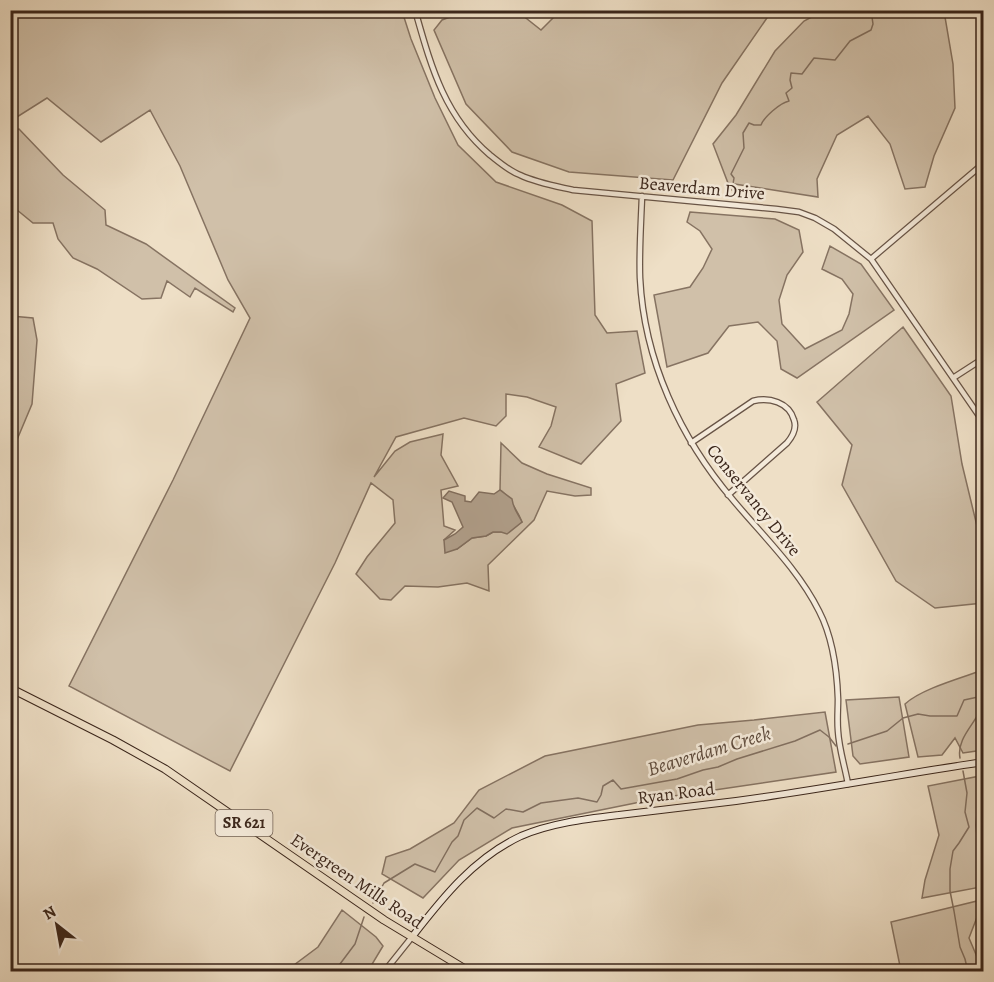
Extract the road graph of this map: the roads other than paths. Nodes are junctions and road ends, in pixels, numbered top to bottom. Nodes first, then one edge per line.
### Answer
1 (427, 10) edge
2 (416, 12) edge
3 (984, 163) edge
4 (642, 196) junction
5 (870, 258) junction
6 (984, 358) edge
7 (953, 378) junction
8 (984, 423) edge
9 (692, 442) junction
10 (728, 495) junction
11 (10, 688) edge
12 (984, 762) edge
13 (848, 784) junction
14 (412, 937) junction
15 (384, 972) edge
16 (471, 972) edge

1 - 2 street
2 - 4 street, Beaverdam Drive
3 - 5 street
4 - 5 street, Beaverdam Drive
4 - 9 street, Conservancy Drive
5 - 7 street, Beaverdam Drive
6 - 7 street
7 - 8 street, Beaverdam Drive
9 - 10 street, Conservancy Drive
9 - 10 street
10 - 13 street, Conservancy Drive
11 - 14 main road, Evergreen Mills Road / SR 621
12 - 13 main road, Ryan Road
13 - 14 main road, Ryan Road
14 - 15 street
14 - 16 main road, Evergreen Mills Road / SR 621

